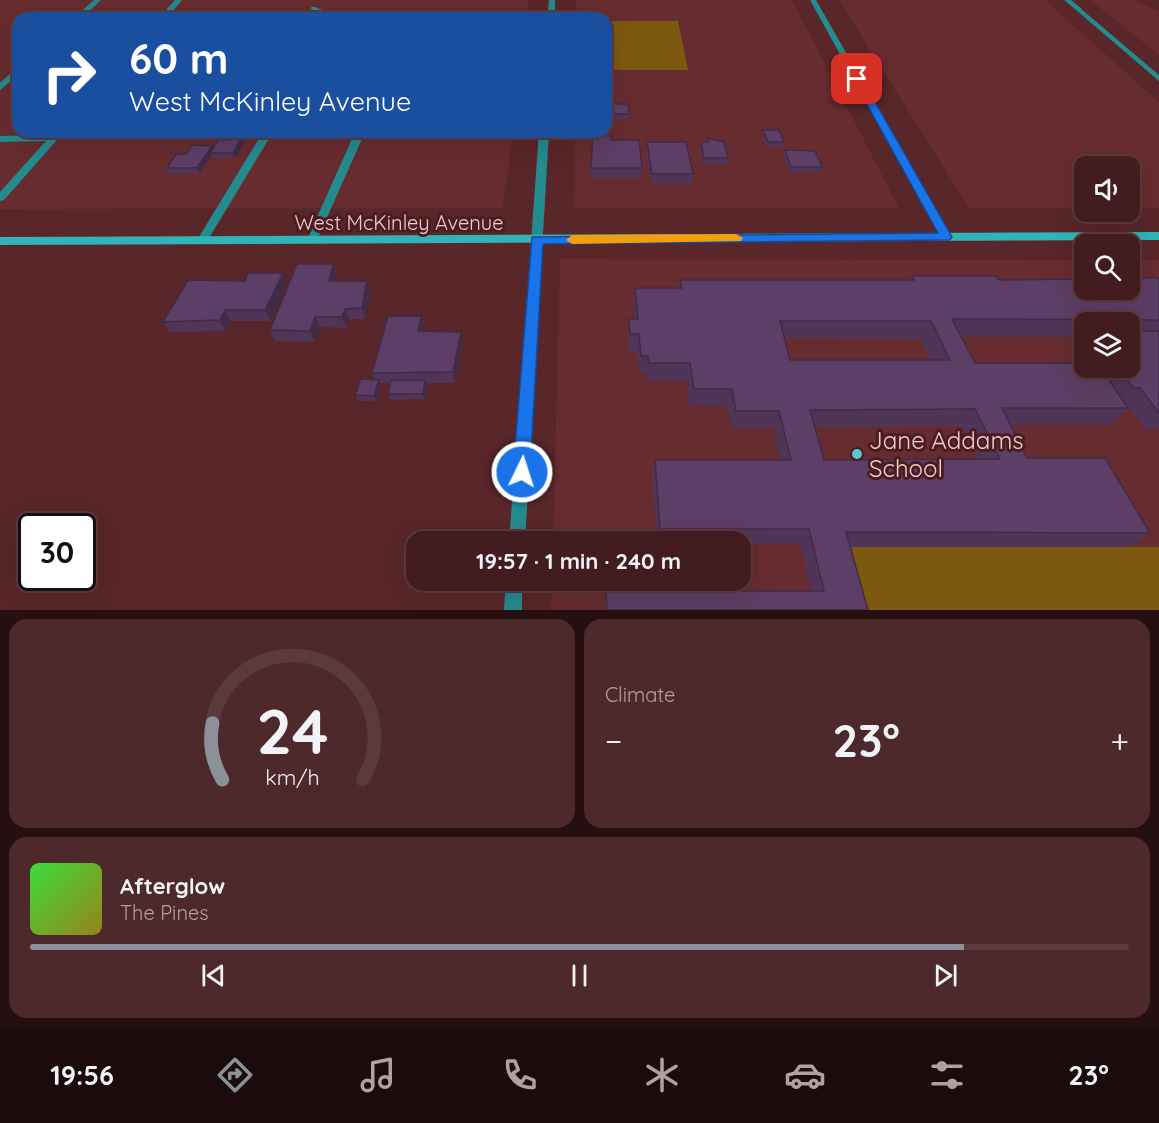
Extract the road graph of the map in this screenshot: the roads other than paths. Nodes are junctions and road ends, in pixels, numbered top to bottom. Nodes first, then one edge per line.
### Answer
1 (98, 0) edge
2 (179, 0) edge
3 (813, 0) edge
4 (1067, 0) edge
5 (313, 8) dead end
6 (85, 12) edge
7 (168, 12) edge
8 (323, 12) edge
9 (12, 76) edge
10 (1159, 79) edge
11 (0, 87) edge
12 (53, 138) edge
13 (264, 138) edge
14 (357, 138) edge
15 (544, 138) edge
16 (0, 198) edge
17 (1159, 236) edge
18 (946, 237) junction
19 (202, 240) junction
20 (312, 240) junction
21 (537, 240) junction
22 (0, 241) edge
23 (518, 531) edge
24 (514, 591) edge
25 (513, 610) edge

1 - 6 street
2 - 7 street
3 - 18 street
4 - 10 street
5 - 8 street
9 - 11 street
12 - 16 street
13 - 19 street
14 - 20 street
15 - 21 street
17 - 18 main road, West McKinley Avenue
18 - 21 main road, West McKinley Avenue
19 - 20 main road, West McKinley Avenue
19 - 22 main road, West McKinley Avenue
20 - 21 main road, West McKinley Avenue
21 - 23 street
24 - 25 street

